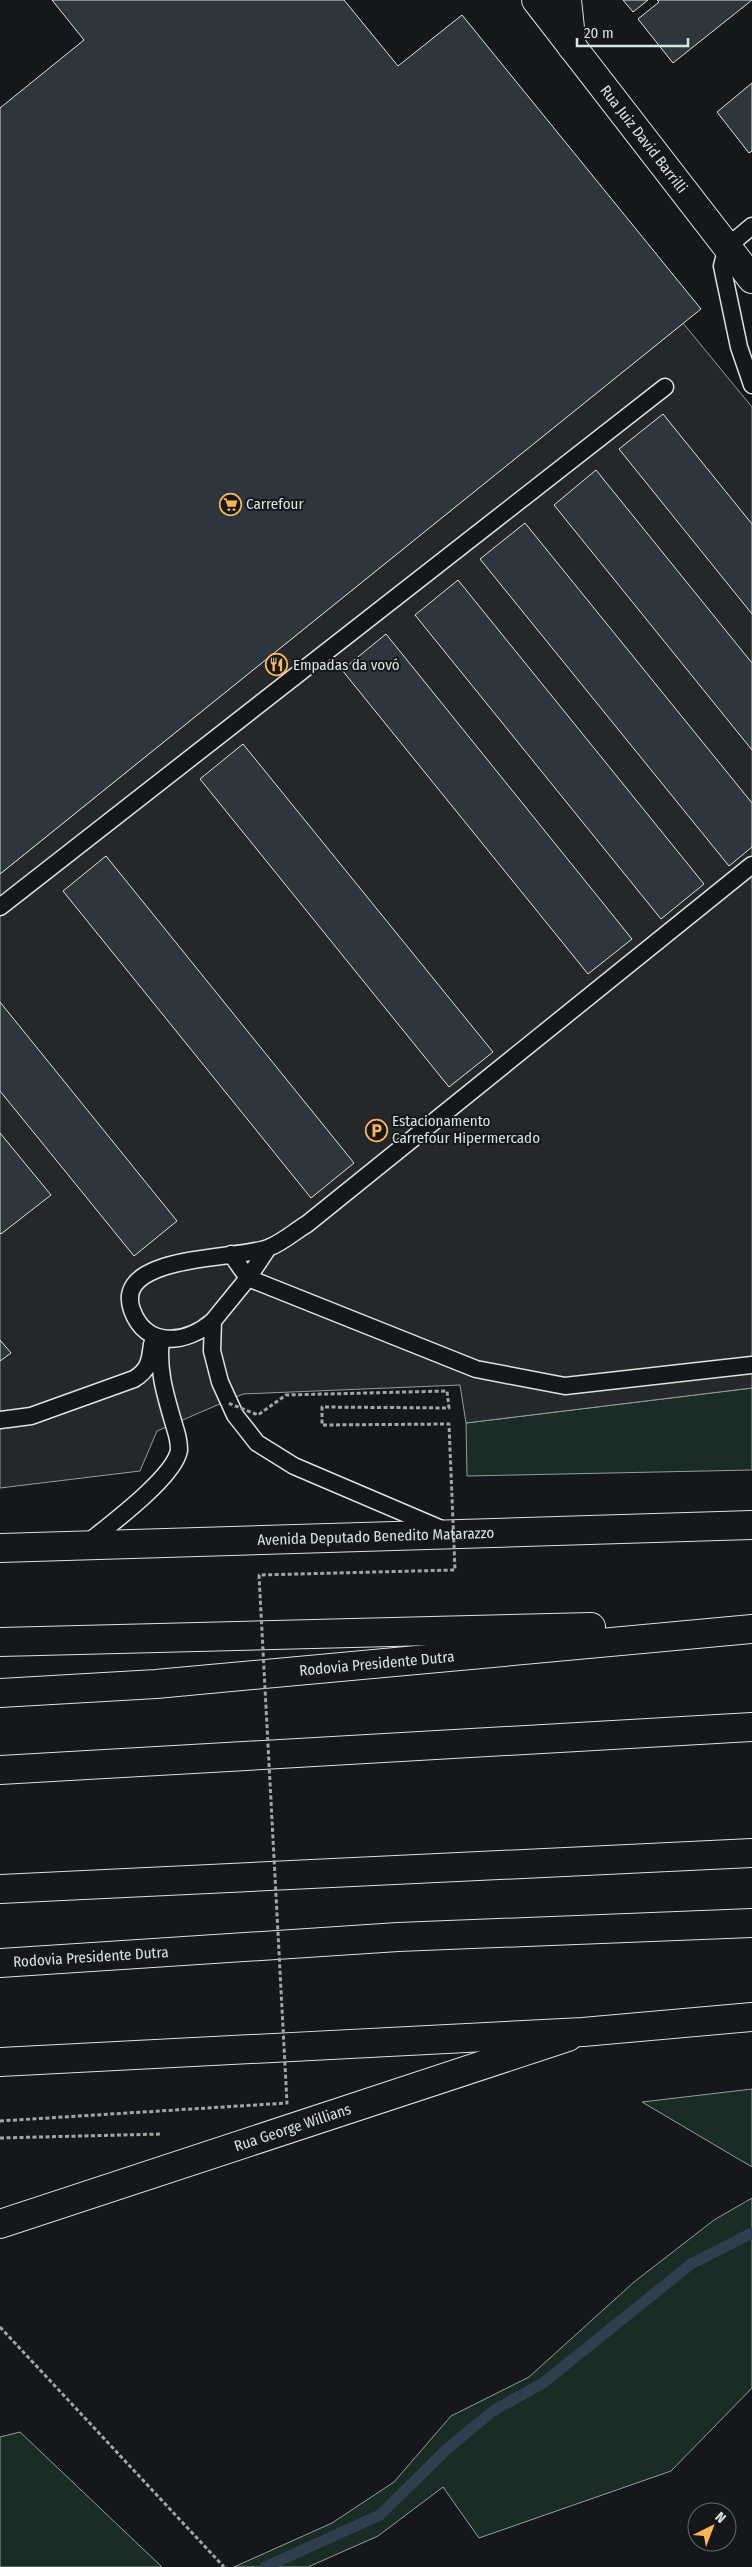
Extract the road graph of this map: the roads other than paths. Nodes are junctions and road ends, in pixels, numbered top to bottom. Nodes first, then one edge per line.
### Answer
1 (536, 0) edge
2 (567, 0) edge
3 (572, 47) junction
4 (752, 226) edge
5 (727, 247) junction
6 (752, 279) edge
7 (752, 385) edge
8 (665, 387) dead end
9 (752, 865) edge
10 (0, 907) edge
11 (268, 1248) junction
12 (231, 1254) junction
13 (248, 1278) junction
14 (212, 1321) junction
15 (157, 1338) junction
16 (752, 1366) edge
17 (0, 1420) edge
18 (752, 1525) edge
19 (453, 1534) junction
20 (84, 1545) junction
21 (0, 1548) edge
22 (752, 1623) edge
23 (752, 1629) edge
24 (0, 1642) edge
25 (0, 1693) edge
26 (752, 1727) edge
27 (0, 1770) edge
28 (752, 1854) edge
29 (0, 1889) edge
30 (752, 1923) edge
31 (0, 1964) edge
32 (752, 2017) edge
33 (583, 2032) junction
34 (0, 2062) edge
35 (0, 2224) edge

1 - 3 main road, Rua Juiz David Barrilli
2 - 3 main road
3 - 5 main road, Rua Juiz David Barrilli
4 - 5 lane
5 - 6 main road, Rua Juiz David Barrilli
5 - 7 lane
8 - 10 lane
9 - 11 lane
11 - 12 lane
11 - 13 lane
12 - 13 lane
12 - 15 lane
13 - 14 lane
13 - 16 lane
14 - 15 lane
14 - 19 lane
15 - 17 lane
15 - 20 lane
18 - 19 main road, Avenida Deputado Benedito Matarazzo
19 - 20 main road, Avenida Deputado Benedito Matarazzo
20 - 21 main road, Avenida Deputado Benedito Matarazzo
22 - 24 main road
23 - 25 main road, Rodovia Presidente Dutra
26 - 27 main road
28 - 29 main road
30 - 31 main road, Rodovia Presidente Dutra
32 - 33 main road
33 - 34 main road
33 - 35 main road, Rua George Willians

